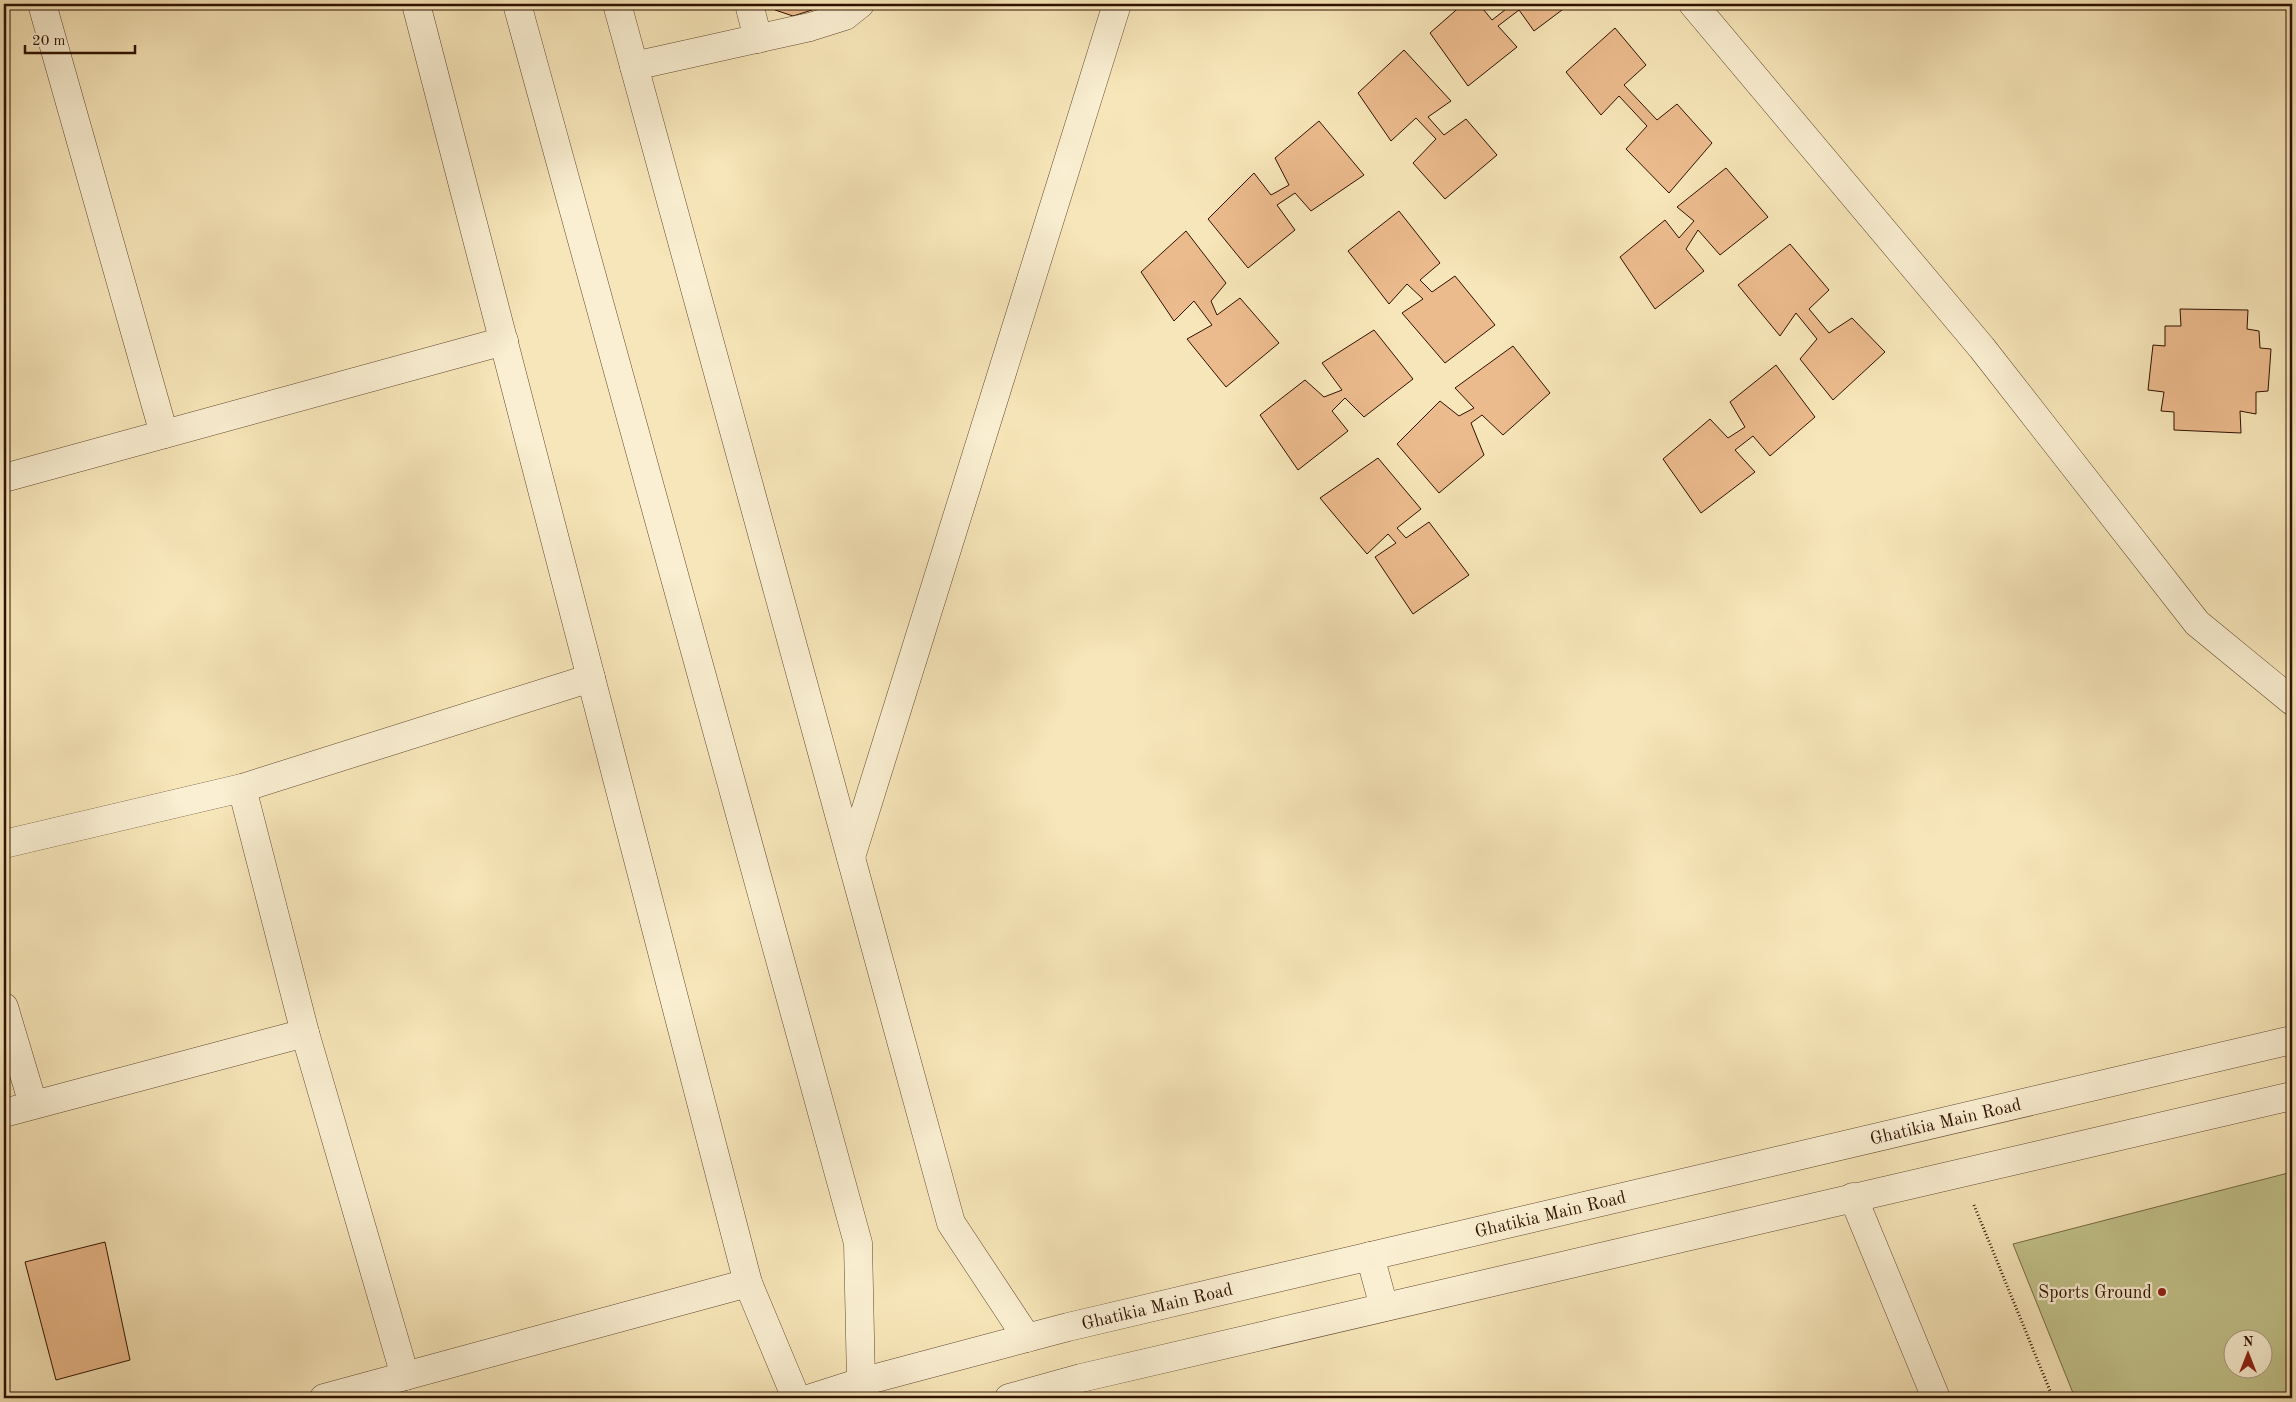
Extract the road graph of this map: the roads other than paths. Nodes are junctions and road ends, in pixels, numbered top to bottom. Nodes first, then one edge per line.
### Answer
1 (42, 4) edge
2 (416, 4) edge
3 (517, 4) edge
4 (617, 4) edge
5 (749, 4) edge
6 (860, 4) edge
7 (1117, 4) edge
8 (1693, 4) edge
9 (758, 39) junction
10 (634, 66) junction
11 (504, 342) junction
12 (164, 434) junction
13 (4, 478) edge
14 (591, 678) junction
15 (2292, 701) edge
16 (242, 788) junction
17 (4, 844) edge
18 (851, 858) junction
19 (4, 1007) edge
20 (305, 1032) junction
21 (2292, 1040) edge
22 (2292, 1096) edge
23 (33, 1104) junction
24 (4, 1113) edge
25 (1853, 1197) junction
26 (1370, 1256) junction
27 (748, 1283) junction
28 (1384, 1307) junction
29 (1027, 1338) junction
30 (405, 1376) junction
31 (861, 1382) junction
32 (324, 1398) edge
33 (796, 1398) edge
34 (812, 1398) edge
35 (1008, 1398) edge
36 (1936, 1398) edge

1 - 12 street
2 - 11 street
3 - 31 street
4 - 10 street
5 - 9 street
6 - 9 street
7 - 18 street
8 - 15 street
9 - 10 street
10 - 18 street
11 - 12 street
11 - 14 street
12 - 13 street
14 - 16 street
14 - 27 street
16 - 17 street
16 - 20 street
18 - 29 street
19 - 23 street
20 - 23 street
20 - 30 street
21 - 26 street, Ghatikia Main Road
22 - 25 street
23 - 24 street
25 - 28 street
25 - 36 street
26 - 28 street
26 - 29 street, Ghatikia Main Road
27 - 30 street
27 - 33 street
28 - 35 street
29 - 31 street, Ghatikia Main Road
30 - 32 street
31 - 34 street, Ghatikia Main Road

